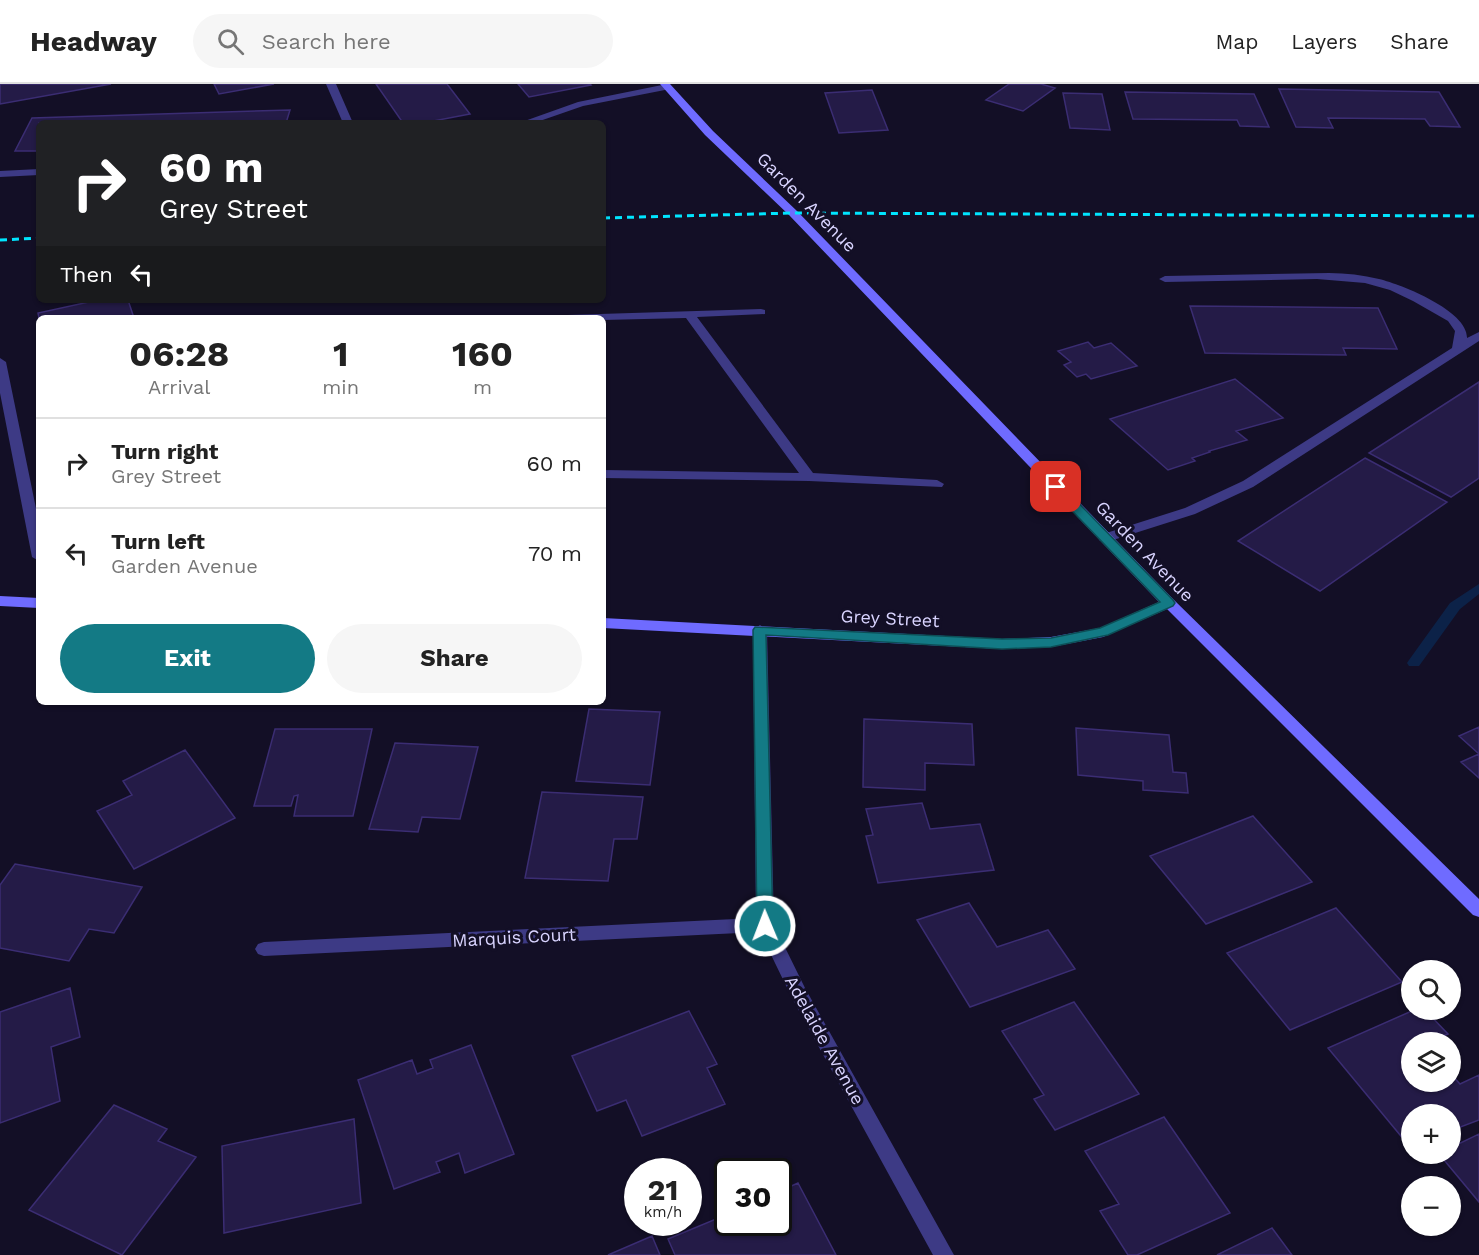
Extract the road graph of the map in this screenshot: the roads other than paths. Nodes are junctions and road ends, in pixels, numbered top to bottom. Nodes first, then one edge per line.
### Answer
1 (331, 84) edge
2 (666, 85) edge
3 (347, 120) edge
4 (533, 120) edge
5 (36, 172) edge
6 (0, 174) edge
7 (1165, 279) dead end
8 (761, 312) dead end
9 (689, 314) junction
10 (606, 316) edge
11 (1479, 336) edge
12 (1457, 350) junction
13 (0, 362) edge
14 (606, 474) edge
15 (809, 477) junction
16 (937, 484) dead end
17 (1105, 538) junction
18 (36, 542) edge
19 (0, 601) edge
20 (36, 603) edge
21 (1169, 603) junction
22 (606, 623) edge
23 (760, 630) junction
24 (1479, 910) edge
25 (765, 926) junction
26 (264, 949) dead end
27 (944, 1255) edge

1 - 3 street
2 - 4 street
2 - 17 street, Garden Avenue
5 - 6 street
7 - 12 street
8 - 9 street
9 - 10 street
9 - 15 street
11 - 12 street
12 - 17 street
13 - 18 street
14 - 15 street
15 - 16 street
17 - 21 street, Garden Avenue
19 - 20 street
21 - 23 street, Grey Street
21 - 24 street, Garden Avenue
22 - 23 street, Grey Street
23 - 25 street, Adelaide Avenue
25 - 26 street, Marquis Court
25 - 27 street, Adelaide Avenue

